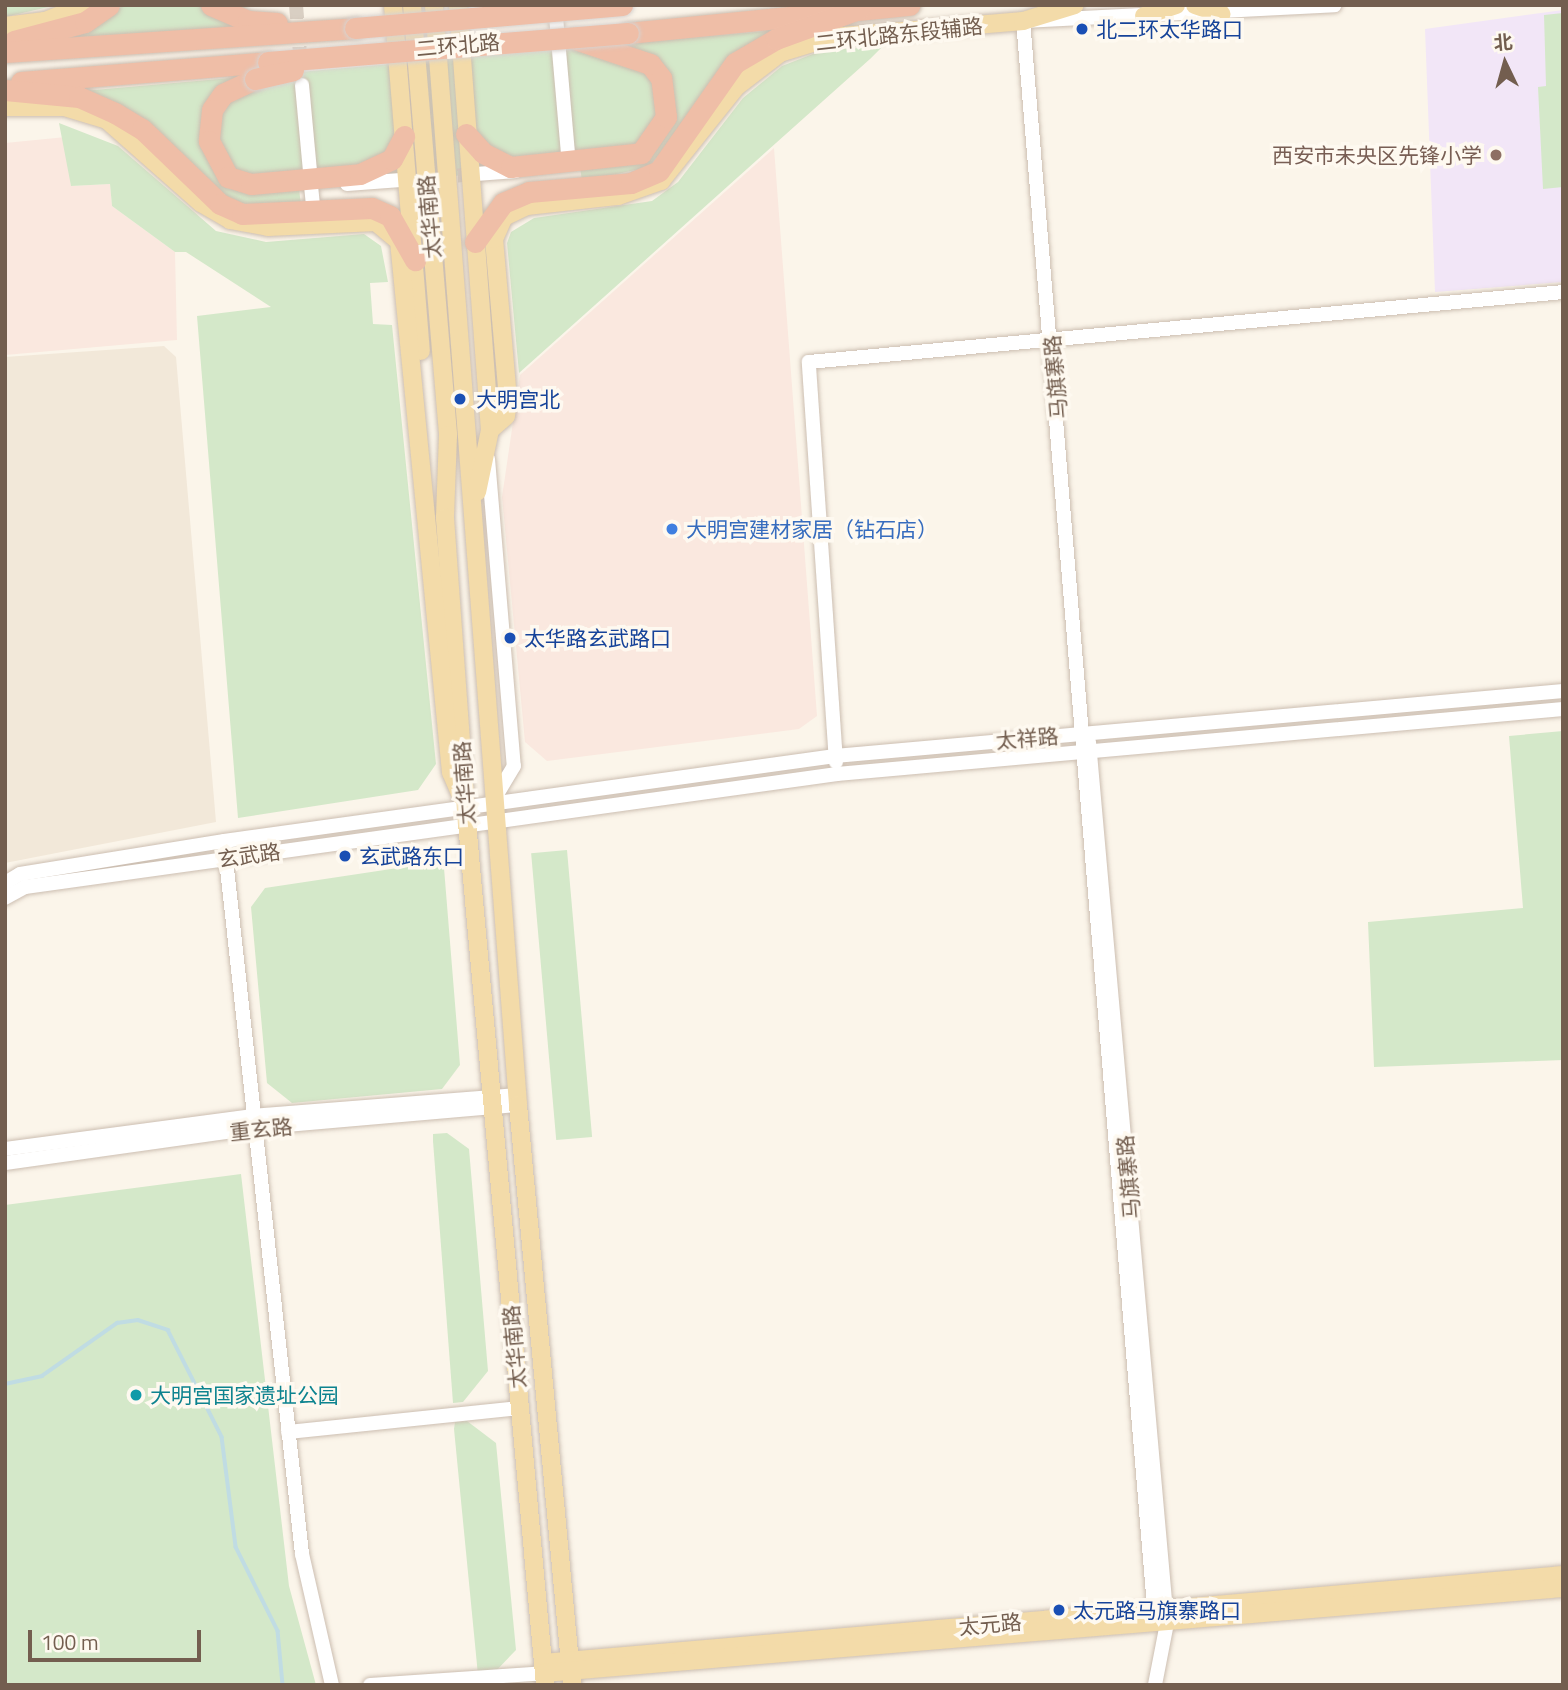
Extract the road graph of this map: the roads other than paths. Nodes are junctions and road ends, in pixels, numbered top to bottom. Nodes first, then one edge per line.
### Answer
1 (85, 5) edge
2 (109, 5) edge
3 (211, 5) edge
4 (393, 5) edge
5 (412, 5) edge
6 (434, 5) edge
7 (458, 5) edge
8 (622, 5) edge
9 (910, 5) edge
10 (1075, 5) edge
11 (1176, 5) edge
12 (1195, 5) edge
13 (1335, 5) edge
14 (557, 8) edge
15 (859, 9) junction
16 (1221, 14) junction
17 (1144, 16) junction
18 (1023, 21) junction
19 (5, 26) edge
20 (355, 28) junction
21 (626, 43) junction
22 (5, 44) edge
23 (5, 52) edge
24 (359, 54) junction
25 (5, 84) edge
26 (302, 85) tunnel mouth
27 (5, 90) edge
28 (5, 107) edge
29 (466, 134) junction
30 (404, 136) junction
31 (476, 174) tunnel mouth
32 (570, 178) junction
33 (401, 180) tunnel mouth
34 (311, 182) junction
35 (313, 216) junction
36 (475, 242) junction
37 (415, 260) junction
38 (1563, 292) edge
39 (1052, 340) junction
40 (488, 438) junction
41 (472, 516) junction
42 (445, 518) junction
43 (1563, 691) edge
44 (1563, 709) edge
45 (1085, 732) junction
46 (1086, 749) junction
47 (835, 755) junction
48 (836, 774) junction
49 (493, 800) junction
50 (467, 815) junction
51 (495, 824) junction
52 (223, 841) junction
53 (226, 859) junction
54 (5, 883) edge
55 (5, 898) edge
56 (517, 1100) junction
57 (491, 1103) junction
58 (253, 1122) junction
59 (5, 1150) edge
60 (5, 1164) edge
61 (520, 1408) junction
62 (288, 1432) junction
63 (1563, 1575) edge
64 (1563, 1588) edge
65 (1160, 1616) junction
66 (572, 1673) edge
67 (544, 1674) edge
68 (332, 1685) edge
69 (370, 1685) edge
70 (1155, 1685) edge

1 - 19 main road
2 - 22 highway
3 - 20 highway
4 - 30 main road
5 - 42 main road, 太华南路
6 - 41 main road, 太华南路
7 - 29 main road
8 - 14 highway, 二环北路, bridge
9 - 15 highway, 二环北路
10 - 18 main road, 二环北路东段辅路
11 - 17 main road
12 - 16 main road
13 - 16 street
14 - 20 highway, 二环北路, bridge
14 - 32 street
15 - 21 highway, 二环北路
15 - 36 highway
16 - 17 street
17 - 18 street
18 - 32 main road, 二环北路东段辅路
18 - 39 street, 马旗寨路
20 - 23 highway, 二环北路
21 - 24 highway, 二环北路, bridge
21 - 29 highway
24 - 25 highway, 二环北路, bridge
24 - 30 highway, bridge
26 - 34 street
27 - 37 highway
28 - 35 main road
29 - 36 main road
30 - 37 main road
31 - 32 street
32 - 40 main road, 二环北路东段辅路
33 - 34 street
34 - 35 street
35 - 50 main road
36 - 40 main road
37 - 42 main road
38 - 39 street
39 - 45 street, 马旗寨路
39 - 47 street
40 - 41 main road
40 - 49 street
41 - 49 main road, 太华南路
42 - 50 main road, 太华南路
43 - 45 street, 太祥路
44 - 46 street, 太祥路
45 - 46 street, 马旗寨路
45 - 47 street, 太祥路
46 - 48 street, 太祥路
46 - 65 street, 马旗寨路
47 - 48 street
47 - 49 street, 太祥路
48 - 51 street, 太祥路
49 - 50 street, 玄武路
49 - 51 main road, 太华南路
50 - 51 street, 玄武路
50 - 52 street, 玄武路
50 - 53 street, 玄武路
50 - 57 main road, 太华南路
51 - 56 main road, 太华南路
52 - 53 street
52 - 54 street, 玄武路
53 - 55 street, 玄武路
53 - 58 street
56 - 57 street, 重玄路
56 - 66 main road, 太华南路
57 - 58 street, 重玄路
57 - 61 main road, 太华南路
58 - 59 street, 重玄路
58 - 60 street, 重玄路
58 - 62 street
61 - 62 street
61 - 67 main road, 太华南路
62 - 68 street
63 - 65 main road, 太元路
64 - 65 main road, 太元路
65 - 66 main road, 太元路
65 - 70 street, 马旗寨路
66 - 67 main road, 太元路
67 - 69 street

